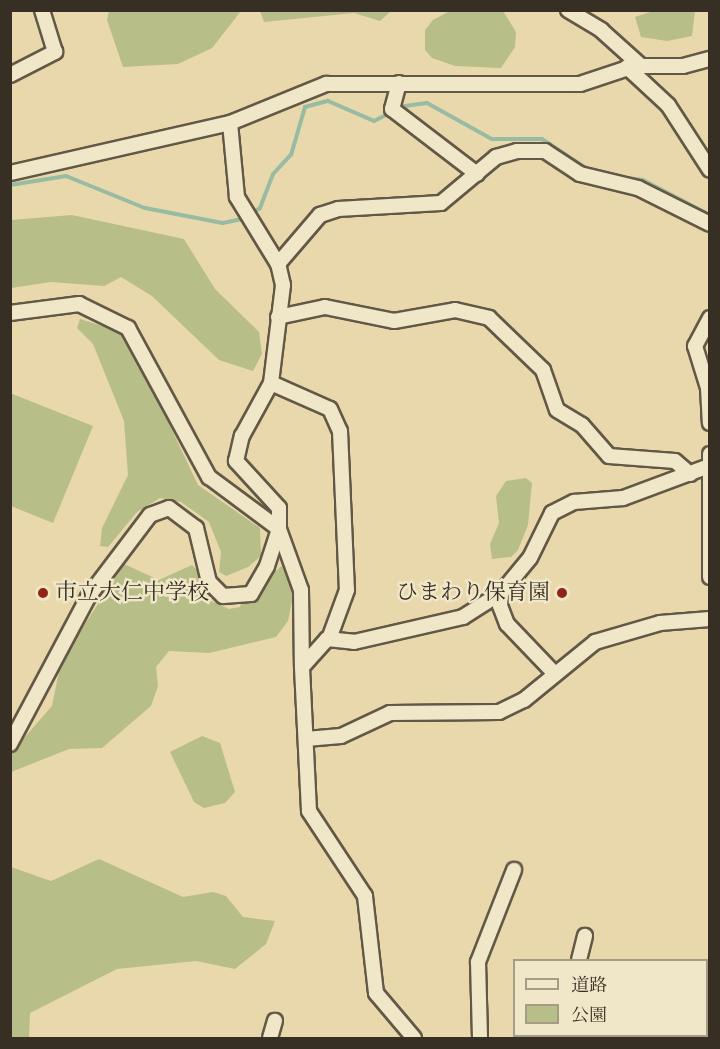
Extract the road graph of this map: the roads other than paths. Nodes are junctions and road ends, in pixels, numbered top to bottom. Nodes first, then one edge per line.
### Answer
1 (42, 10) edge
2 (568, 10) edge
3 (710, 59) edge
4 (634, 66) junction
5 (10, 75) edge
6 (399, 83) junction
7 (230, 123) junction
8 (710, 170) edge
9 (10, 173) edge
10 (477, 174) junction
11 (710, 224) edge
12 (278, 264) junction
13 (10, 313) edge
14 (278, 316) junction
15 (710, 318) edge
16 (271, 383) junction
17 (710, 423) edge
18 (710, 454) edge
19 (709, 466) edge
20 (690, 474) junction
21 (279, 529) junction
22 (710, 577) edge
23 (501, 593) junction
24 (710, 619) edge
25 (329, 639) junction
26 (302, 667) junction
27 (555, 674) junction
28 (306, 740) junction
29 (10, 744) edge
30 (514, 870) dead end
31 (585, 936) dead end
32 (579, 959) edge
33 (275, 1022) dead end
34 (270, 1038) edge
35 (414, 1038) edge
36 (480, 1038) edge

1 - 5 street
2 - 4 street
3 - 4 street
4 - 6 street
4 - 8 street
6 - 7 street
6 - 10 street
7 - 9 street
7 - 12 street
10 - 11 street
10 - 12 street
12 - 14 street
13 - 21 street
14 - 16 street
14 - 20 street
15 - 17 street
16 - 21 street
16 - 25 street
18 - 19 street
19 - 20 street
19 - 22 street
20 - 23 street
21 - 26 street
21 - 29 street
23 - 25 street
23 - 27 street
24 - 27 street
25 - 26 street
26 - 28 street
27 - 28 street
28 - 35 street
30 - 36 street
31 - 32 street
33 - 34 street

